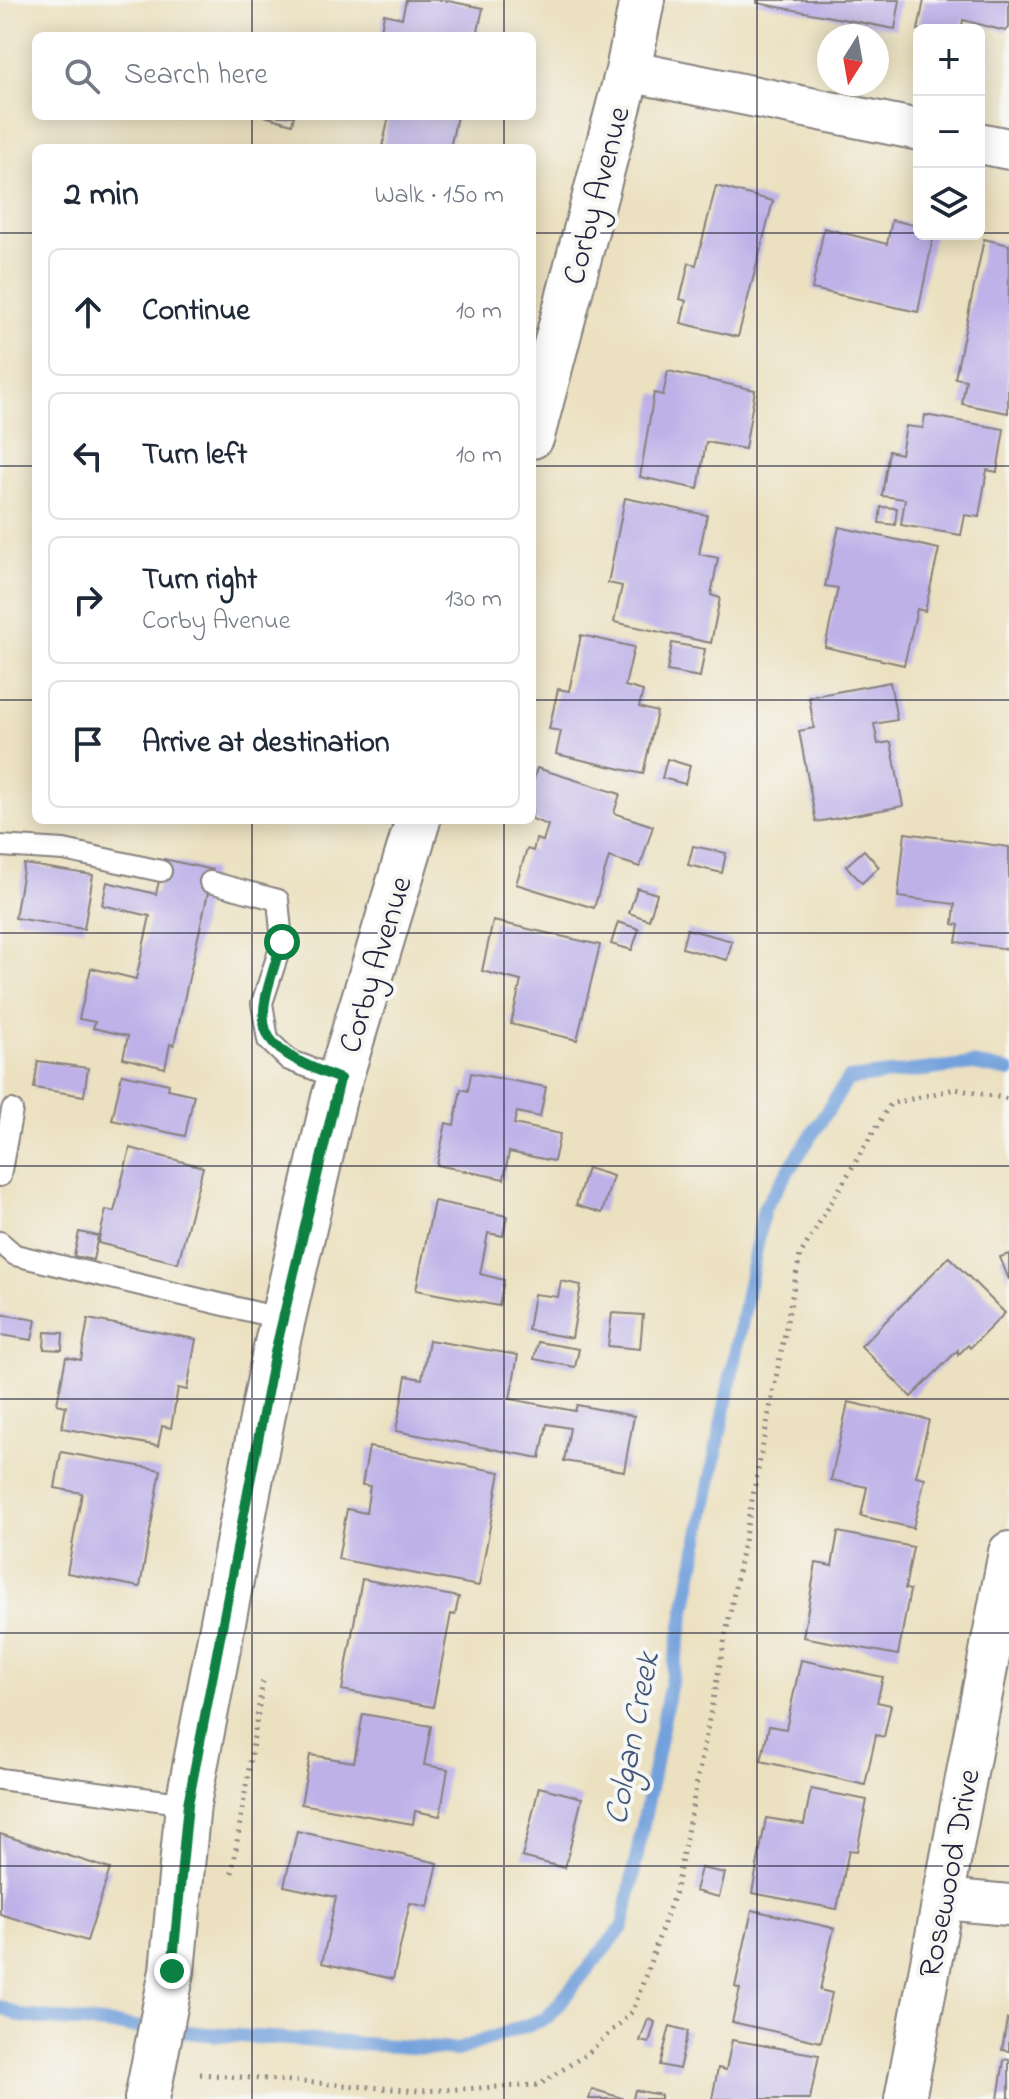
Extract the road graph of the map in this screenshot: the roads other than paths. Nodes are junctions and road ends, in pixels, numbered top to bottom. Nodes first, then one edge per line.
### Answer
1 (642, 0) edge
2 (628, 71) junction
3 (913, 129) edge
4 (985, 144) edge
5 (1009, 149) edge
6 (536, 421) edge
7 (417, 824) edge
8 (0, 846) edge
9 (161, 871) dead end
10 (210, 882) dead end
11 (340, 1079) junction
12 (12, 1110) dead end
13 (0, 1176) edge
14 (0, 1242) edge
15 (283, 1319) junction
16 (1009, 1552) edge
17 (0, 1779) edge
18 (188, 1804) junction
19 (943, 1899) junction
20 (1009, 1905) edge
21 (151, 2085) edge
22 (905, 2099) edge

1 - 2 street, Corby Avenue
2 - 3 street
2 - 6 street, Corby Avenue
4 - 5 street
7 - 11 street, Corby Avenue
8 - 9 lane
10 - 11 lane
11 - 15 street, Corby Avenue
12 - 13 lane
14 - 15 lane
15 - 18 street, Corby Avenue
16 - 19 street, Rosewood Drive
17 - 18 lane
18 - 21 street, Corby Avenue
19 - 20 street
19 - 22 street, Rosewood Drive

